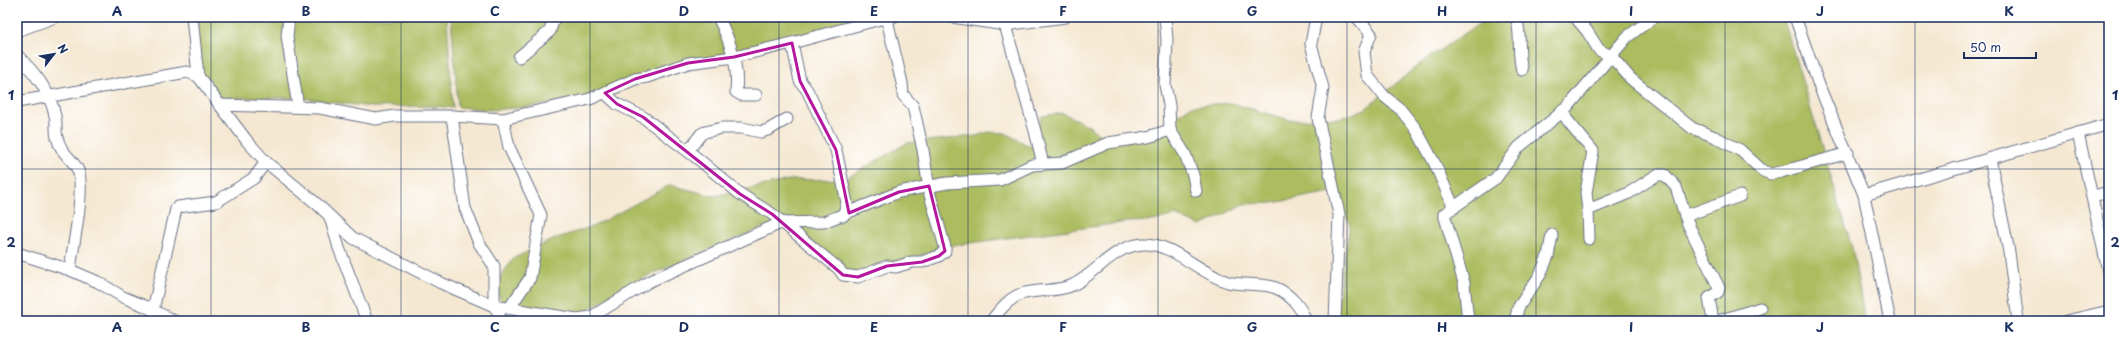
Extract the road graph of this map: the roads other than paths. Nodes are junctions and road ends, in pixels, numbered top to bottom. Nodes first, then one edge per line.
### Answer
1 (20, 17) edge
2 (55, 17) edge
3 (192, 17) edge
4 (289, 17) edge
5 (554, 17) edge
6 (718, 17) edge
7 (887, 17) edge
8 (952, 17) edge
9 (1065, 17) edge
10 (1164, 17) edge
11 (1316, 17) edge
12 (1357, 17) edge
13 (1516, 17) edge
14 (1574, 17) edge
15 (1654, 17) edge
16 (1795, 17) edge
17 (1005, 25) junction
18 (20, 30) edge
19 (792, 43) junction
20 (17, 55) edge
21 (1611, 56) junction
22 (518, 57) dead end
23 (734, 57) junction
24 (1522, 70) dead end
25 (198, 76) junction
26 (605, 93) junction
27 (756, 95) dead end
28 (49, 96) junction
29 (17, 102) edge
30 (219, 105) junction
31 (298, 107) junction
32 (1562, 111) junction
33 (452, 116) junction
34 (503, 119) junction
35 (787, 119) dead end
36 (2109, 124) edge
37 (1170, 130) junction
38 (2078, 133) junction
39 (688, 151) junction
40 (1848, 153) junction
41 (1990, 159) junction
42 (266, 162) junction
43 (1043, 164) junction
44 (929, 186) junction
45 (1196, 191) dead end
46 (2109, 192) edge
47 (1864, 195) junction
48 (1740, 196) dead end
49 (2093, 196) junction
50 (1454, 208) junction
51 (1588, 210) junction
52 (843, 216) junction
53 (1685, 216) junction
54 (330, 217) junction
55 (781, 223) junction
56 (1552, 235) dead end
57 (1589, 238) dead end
58 (17, 253) edge
59 (70, 270) junction
60 (2109, 274) edge
61 (494, 306) junction
62 (510, 307) junction
63 (1760, 308) dead end
64 (154, 310) junction
65 (2109, 312) edge
66 (595, 319) edge
67 (174, 321) edge
68 (367, 321) edge
69 (500, 321) edge
70 (991, 321) edge
71 (1306, 321) edge
72 (1335, 321) edge
73 (1468, 321) edge
74 (1515, 321) edge
75 (1713, 321) edge
76 (1718, 321) edge
77 (1890, 321) edge
78 (2018, 321) edge
79 (2066, 321) edge

1 - 18 street
2 - 18 street
3 - 25 street
4 - 31 street
5 - 22 street
6 - 23 street
7 - 19 street
7 - 44 street
8 - 17 street
9 - 17 street
10 - 37 street
11 - 72 street
12 - 50 street
13 - 24 street
14 - 21 street
15 - 21 street
16 - 40 street
17 - 43 street
19 - 23 street
19 - 52 street
20 - 28 street
21 - 32 street
21 - 40 street
23 - 26 street
23 - 27 street
25 - 28 street
25 - 30 street
26 - 34 street
26 - 39 street
28 - 29 street
28 - 59 street
30 - 31 street
30 - 42 street
31 - 33 street
32 - 50 street
32 - 51 street
33 - 34 street
33 - 61 street
34 - 62 street
35 - 39 street
36 - 38 street
37 - 43 street
37 - 45 street
38 - 41 street
38 - 49 street
39 - 55 street
40 - 47 street
41 - 47 street
41 - 78 street
42 - 54 street
42 - 64 street
43 - 44 street
44 - 52 street
44 - 55 street
46 - 49 street
47 - 77 street
48 - 53 street
49 - 60 street
50 - 73 street
51 - 53 street
51 - 57 street
52 - 55 street
53 - 75 street
54 - 61 street
54 - 68 street
55 - 66 street
56 - 74 street
58 - 59 street
59 - 64 street
61 - 62 street
61 - 69 street
62 - 66 street
63 - 76 street
64 - 67 street
65 - 79 street
70 - 71 street

